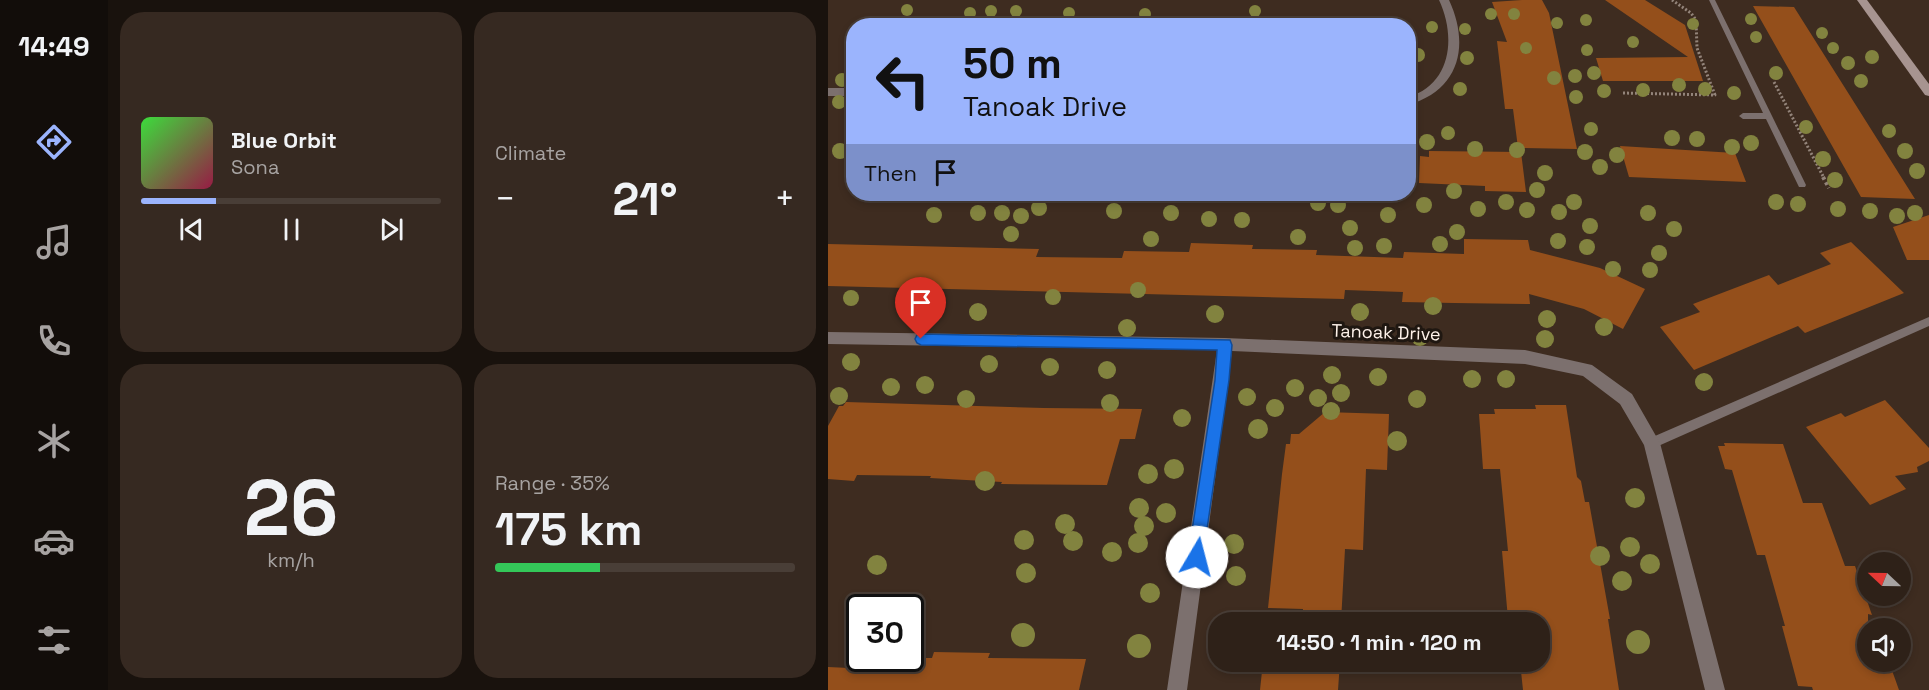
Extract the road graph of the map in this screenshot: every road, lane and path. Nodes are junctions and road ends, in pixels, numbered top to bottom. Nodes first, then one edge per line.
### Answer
1 (1444, 0) edge
2 (1672, 0) edge
3 (1712, 0) edge
4 (1862, 0) edge
5 (1769, 73) dead end
6 (828, 92) edge
7 (846, 92) edge
8 (1929, 92) edge
9 (1623, 93) dead end
10 (1416, 98) edge
11 (1743, 116) dead end
12 (1768, 116) junction
13 (1802, 185) dead end
14 (1829, 188) dead end
15 (1929, 321) edge
16 (828, 338) edge
17 (1225, 345) junction
18 (1652, 443) junction
19 (1177, 690) edge
20 (1715, 690) edge

1 - 10 street
2 - 9 path
3 - 12 lane
4 - 8 main road
5 - 14 path
6 - 7 street
11 - 12 lane
12 - 13 lane
15 - 18 lane
16 - 17 street, Tanoak Drive
17 - 18 street, Tanoak Drive
17 - 19 street
18 - 20 street, Tanoak Drive

